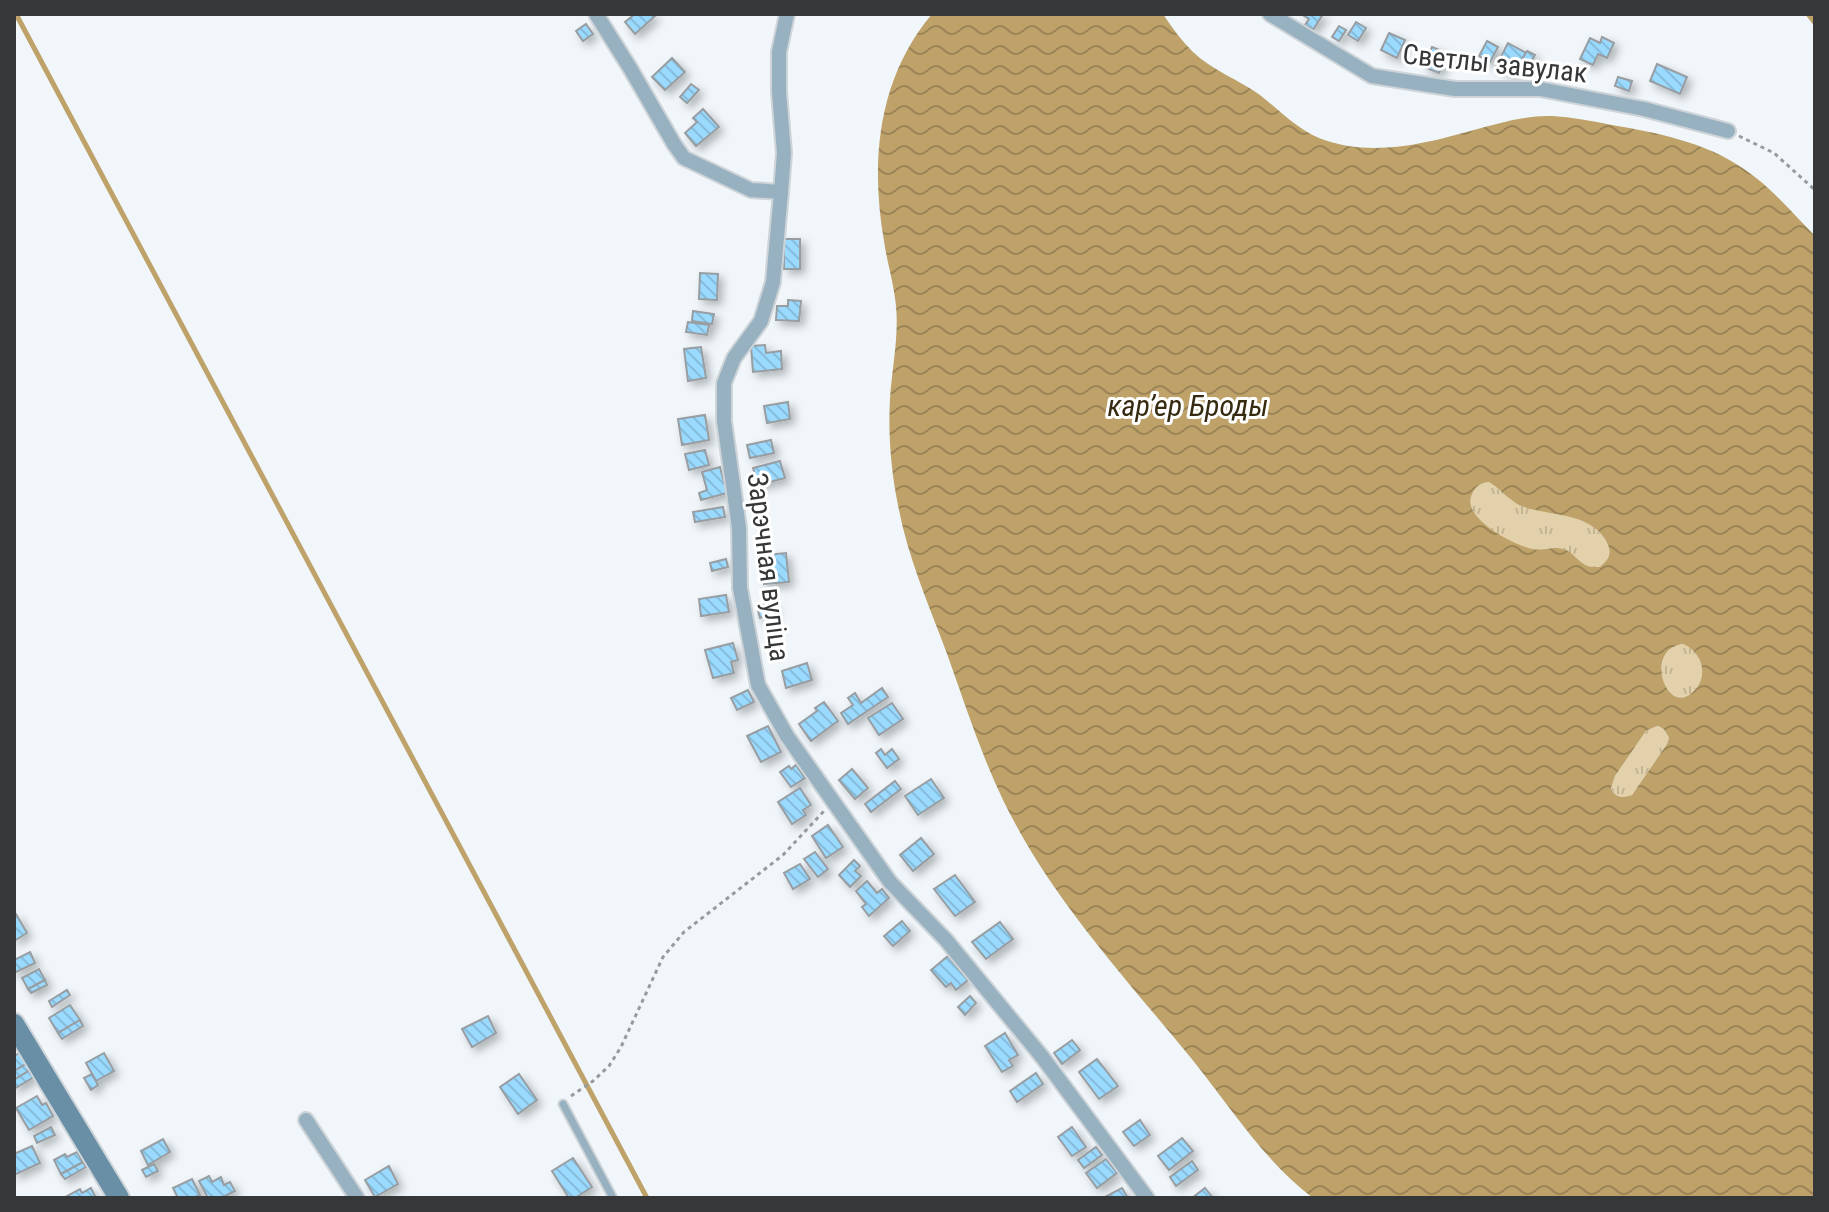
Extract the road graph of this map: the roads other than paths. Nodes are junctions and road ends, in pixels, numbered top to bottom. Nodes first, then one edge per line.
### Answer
1 (596, 14) edge
2 (773, 14) edge
3 (787, 14) edge
4 (1270, 14) edge
5 (783, 35) junction
6 (1728, 131) road end
7 (781, 192) junction
8 (14, 1024) edge
9 (563, 1104) dead end
10 (306, 1120) dead end
11 (119, 1198) edge
12 (357, 1198) edge
13 (613, 1198) edge
14 (1147, 1198) edge

1 - 7 street
2 - 5 street
3 - 5 street, Зарэчная вуліца
4 - 6 street, Светлы завулак
5 - 7 street, Зарэчная вуліца
7 - 14 street, Зарэчная вуліца
8 - 11 main road
9 - 13 lane
10 - 12 street

